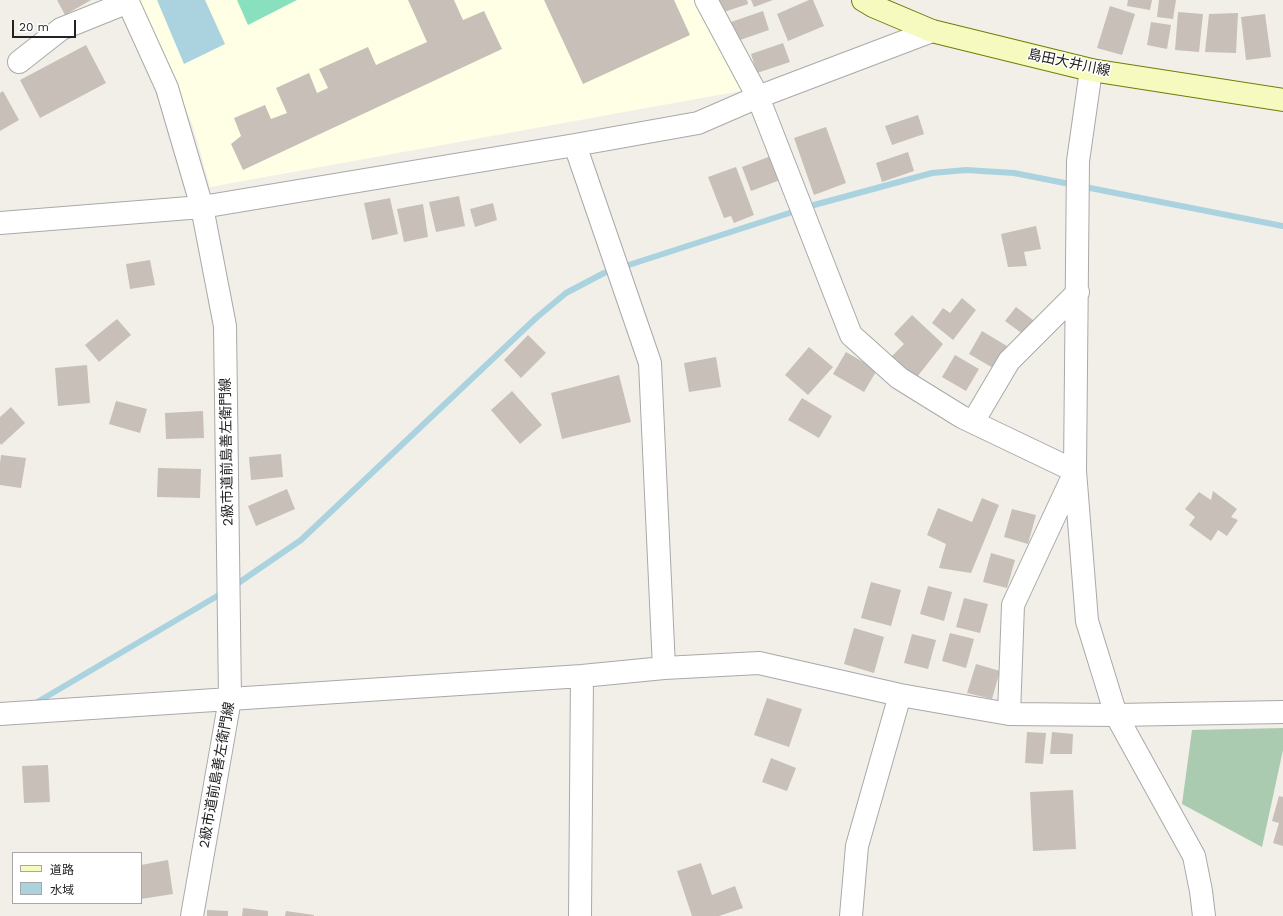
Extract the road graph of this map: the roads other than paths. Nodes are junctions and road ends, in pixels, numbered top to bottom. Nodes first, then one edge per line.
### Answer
1 (706, 0) edge
2 (863, 0) edge
3 (128, 1) edge
4 (932, 31) junction
5 (19, 62) dead end
6 (1091, 70) junction
7 (758, 97) junction
8 (1283, 100) edge
9 (575, 145) junction
10 (202, 207) junction
11 (0, 223) edge
12 (1078, 292) junction
13 (974, 422) junction
14 (1075, 471) junction
15 (664, 668) junction
16 (582, 676) junction
17 (900, 695) junction
18 (230, 699) junction
19 (1283, 712) edge
20 (0, 714) edge
21 (1009, 714) junction
22 (1116, 715) junction
23 (192, 916) edge
24 (580, 916) edge
25 (851, 916) edge
26 (1204, 916) edge

1 - 7 street
2 - 4 main road, 島田大井川線
3 - 5 street
3 - 10 street, 2級市道前島善左衛門線
4 - 6 main road, 島田大井川線
4 - 7 street
6 - 8 main road, 島田大井川線
6 - 12 street
7 - 9 street
7 - 13 street
9 - 10 street
9 - 15 street
10 - 11 street
10 - 18 street, 2級市道前島善左衛門線
12 - 13 street
12 - 14 street
13 - 14 street
14 - 21 street
14 - 22 street
15 - 16 street
15 - 17 street
16 - 18 street
16 - 24 street
17 - 21 street
17 - 25 street
18 - 20 street
18 - 23 street, 2級市道前島善左衛門線
19 - 22 street
21 - 22 street
22 - 26 street

